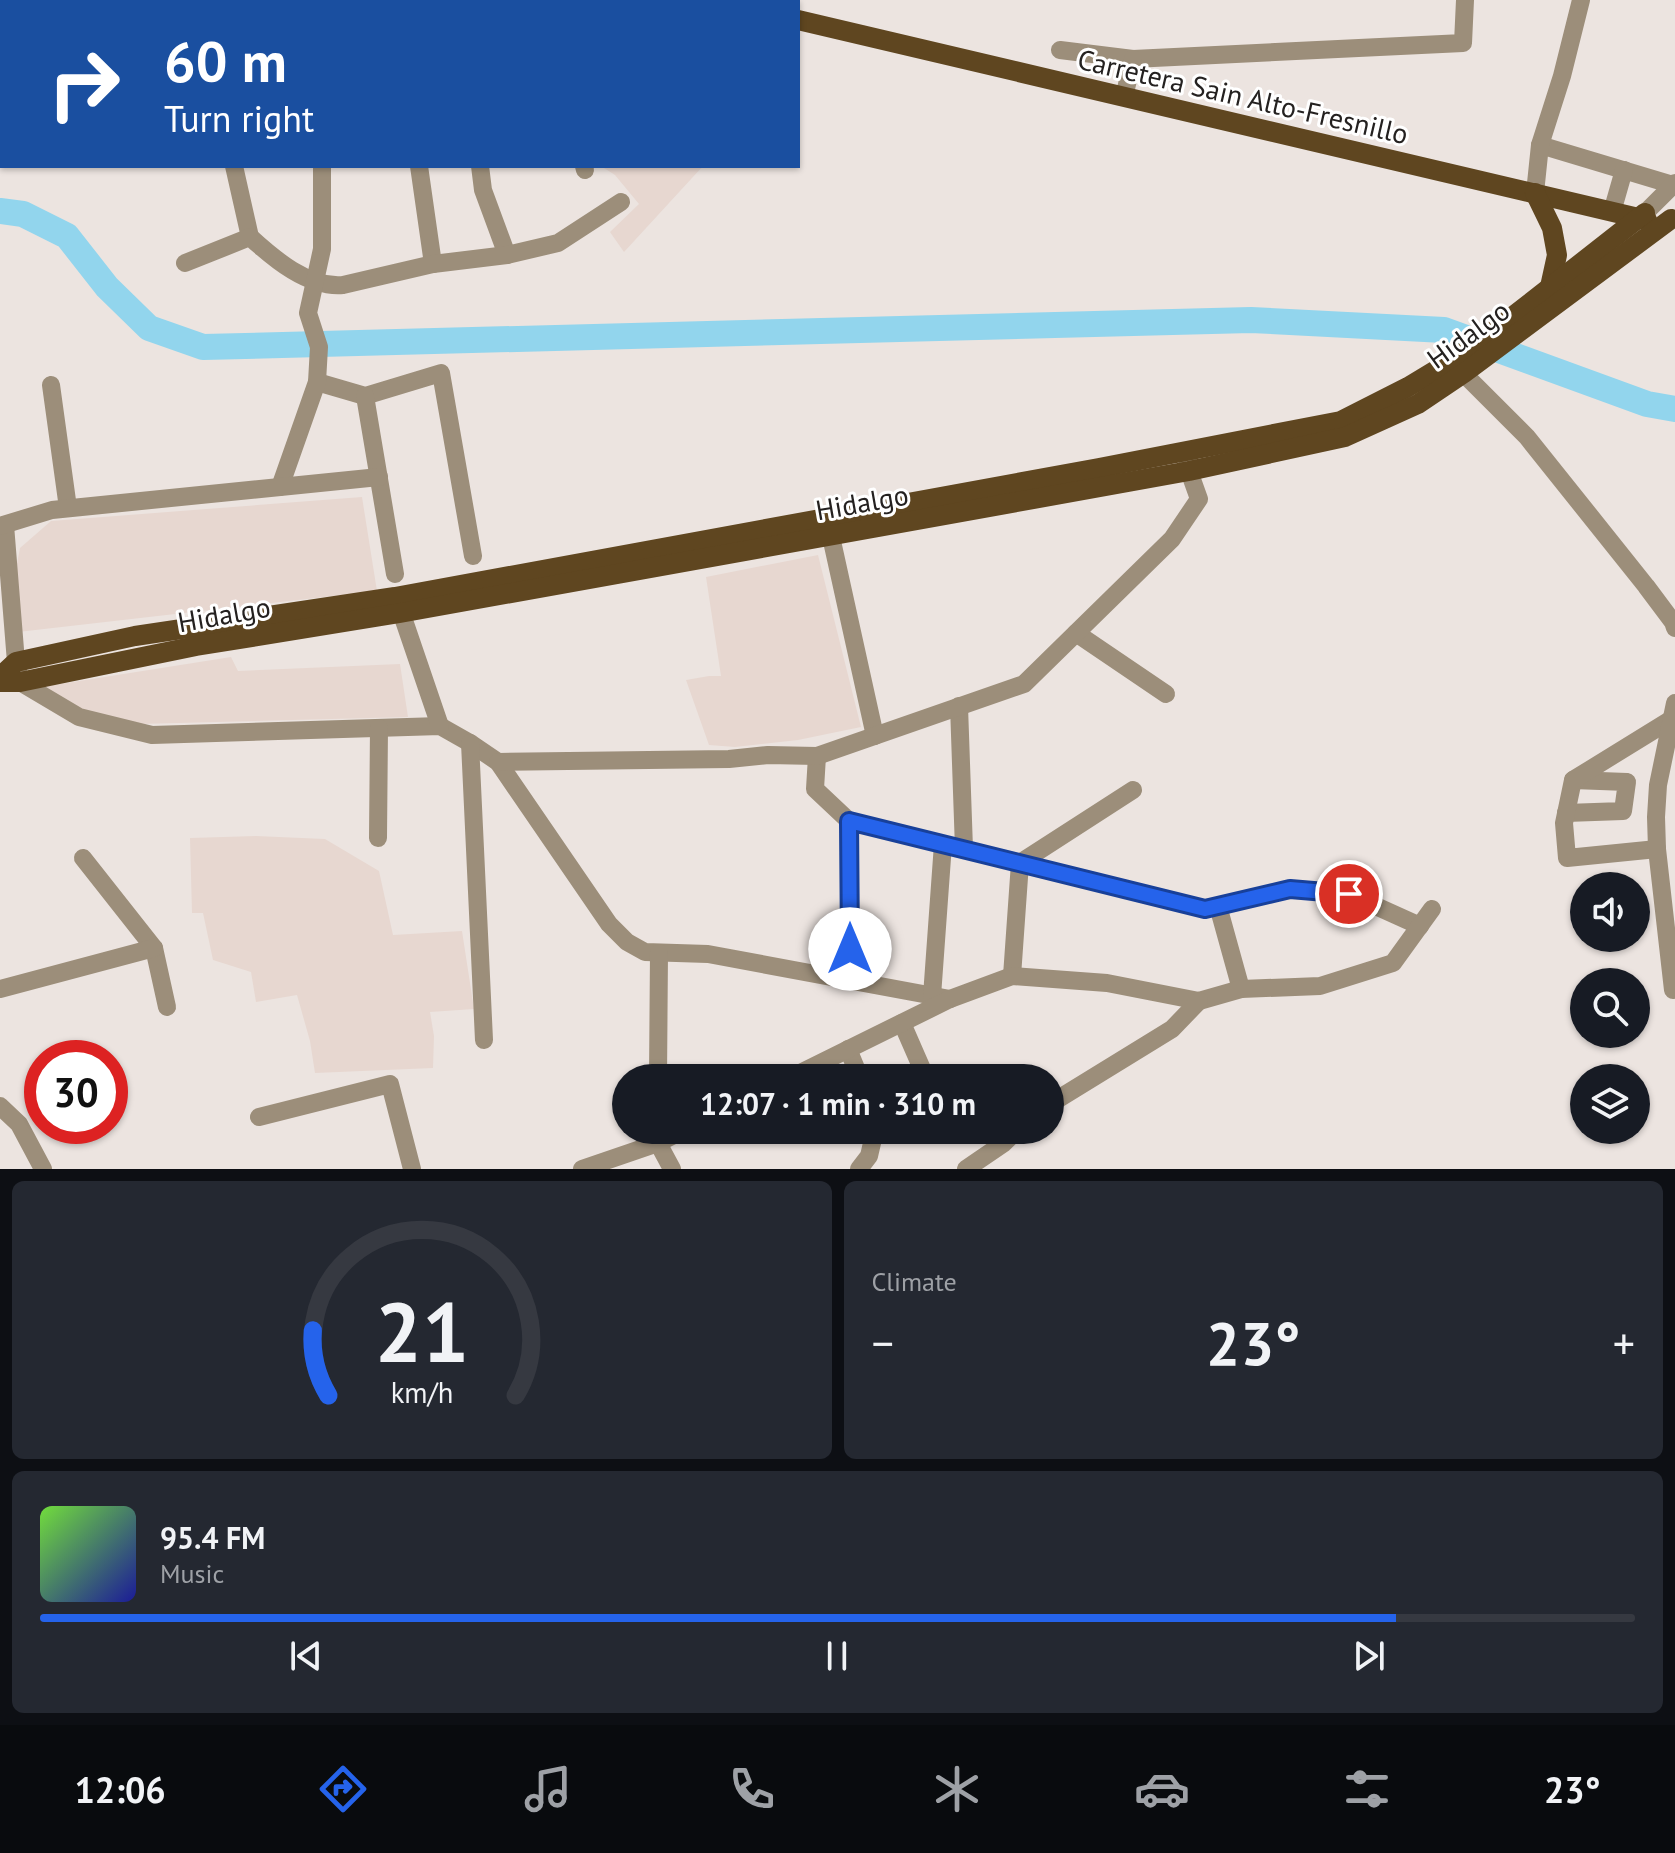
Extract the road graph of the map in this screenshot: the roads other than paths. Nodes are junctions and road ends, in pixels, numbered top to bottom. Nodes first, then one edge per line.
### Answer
1 (1465, 0) edge
2 (1581, 0) edge
3 (800, 14) edge
4 (800, 20) edge
5 (1060, 50) dead end
6 (1133, 59) junction
7 (1125, 94) junction
8 (1540, 145) junction
9 (234, 168) edge
10 (322, 168) edge
11 (419, 168) edge
12 (480, 168) edge
13 (1624, 170) junction
14 (1674, 184) edge
15 (1536, 190) junction
16 (621, 202) dead end
17 (1613, 208) junction
18 (1642, 215) junction
19 (1672, 222) edge
20 (250, 237) junction
21 (507, 255) junction
22 (185, 263) dead end
23 (433, 264) junction
24 (314, 280) junction
25 (1550, 287) junction
26 (1504, 333) junction
27 (1462, 364) junction
28 (317, 382) junction
29 (51, 385) dead end
30 (365, 396) junction
31 (1188, 462) junction
32 (379, 477) junction
33 (280, 487) junction
34 (68, 508) junction
35 (2, 525) edge
36 (829, 527) junction
37 (473, 556) dead end
38 (395, 574) dead end
39 (1646, 586) junction
40 (1675, 598) edge
41 (398, 605) junction
42 (1675, 628) edge
43 (1076, 633) junction
44 (76, 648) junction
45 (80, 670) junction
46 (9, 676) edge
47 (1166, 694) dead end
48 (959, 706) junction
49 (1673, 711) edge
50 (440, 726) junction
51 (379, 728) junction
52 (875, 736) junction
53 (470, 743) junction
54 (817, 756) junction
55 (498, 762) junction
56 (1573, 780) junction
57 (1133, 790) dead end
58 (1566, 813) junction
59 (849, 821) junction
60 (378, 838) dead end
61 (943, 844) junction
62 (964, 849) junction
63 (1657, 849) junction
64 (83, 858) dead end
65 (1020, 863) junction
66 (1218, 906) junction
67 (1432, 909) dead end
68 (1420, 926) junction
69 (154, 948) junction
70 (659, 953) junction
71 (1012, 976) junction
72 (850, 981) junction
73 (0, 989) edge
74 (1241, 989) junction
75 (1673, 990) edge
76 (941, 998) junction
77 (1199, 1001) junction
78 (167, 1007) dead end
79 (902, 1023) junction
80 (484, 1040) dead end
81 (848, 1049) junction
82 (658, 1064) edge
83 (818, 1064) edge
84 (854, 1064) edge
85 (920, 1064) edge
86 (1064, 1095) edge
87 (0, 1106) edge
88 (259, 1117) dead end
89 (641, 1144) edge
90 (661, 1144) edge
91 (872, 1144) edge
92 (1003, 1144) edge
93 (43, 1169) edge
94 (412, 1169) edge
95 (582, 1169) edge
96 (672, 1169) edge
97 (859, 1169) edge
98 (966, 1169) edge

1 - 6 street
2 - 8 street
3 - 7 main road
4 - 7 main road, Carretera Sain Alto-Fresnillo
5 - 6 street
6 - 7 street
7 - 15 main road
8 - 13 street
8 - 15 street
9 - 20 street
10 - 24 street
11 - 23 street
12 - 21 street
13 - 14 street
13 - 17 street
14 - 18 street
15 - 17 main road
15 - 25 main road
16 - 21 street
17 - 18 main road
18 - 19 main road
18 - 25 main road, Hidalgo
19 - 26 main road, Hidalgo
20 - 22 street
20 - 24 street
21 - 23 street
23 - 24 street
24 - 28 street
25 - 26 main road, Hidalgo
26 - 27 main road, Hidalgo
27 - 31 main road, Hidalgo
27 - 39 street
28 - 30 street
28 - 33 street
29 - 34 street
30 - 32 street
30 - 37 street
31 - 36 main road, Hidalgo
31 - 43 street
32 - 33 street
32 - 38 street
33 - 34 street
34 - 35 street
35 - 46 street
36 - 41 main road, Hidalgo
36 - 52 street
39 - 40 street
39 - 42 street
41 - 44 main road, Hidalgo
41 - 45 main road, Hidalgo
41 - 50 street
43 - 47 street
43 - 48 street
44 - 45 main road
44 - 46 main road, Hidalgo
45 - 46 main road, Hidalgo
46 - 51 street
48 - 52 street
48 - 62 street
49 - 56 street
49 - 63 street
50 - 51 street
50 - 53 street
51 - 60 street
52 - 54 street
53 - 55 street
53 - 80 street
54 - 55 street
54 - 59 street
55 - 70 street
56 - 58 street
56 - 58 street
57 - 65 street
58 - 63 street
59 - 61 street
59 - 72 street
61 - 62 street
61 - 76 street
62 - 65 street
63 - 75 street
64 - 69 street
65 - 66 street
65 - 71 street
66 - 68 street
66 - 74 street
67 - 68 street
68 - 74 street
69 - 73 street
69 - 78 street
70 - 72 street
70 - 82 street
71 - 76 street
71 - 77 street
72 - 76 street
74 - 77 street
76 - 79 street
77 - 86 street
79 - 81 street
79 - 85 street
81 - 83 street
81 - 84 street
87 - 93 street
88 - 94 street
89 - 95 street
90 - 96 street
91 - 97 street
92 - 98 street

